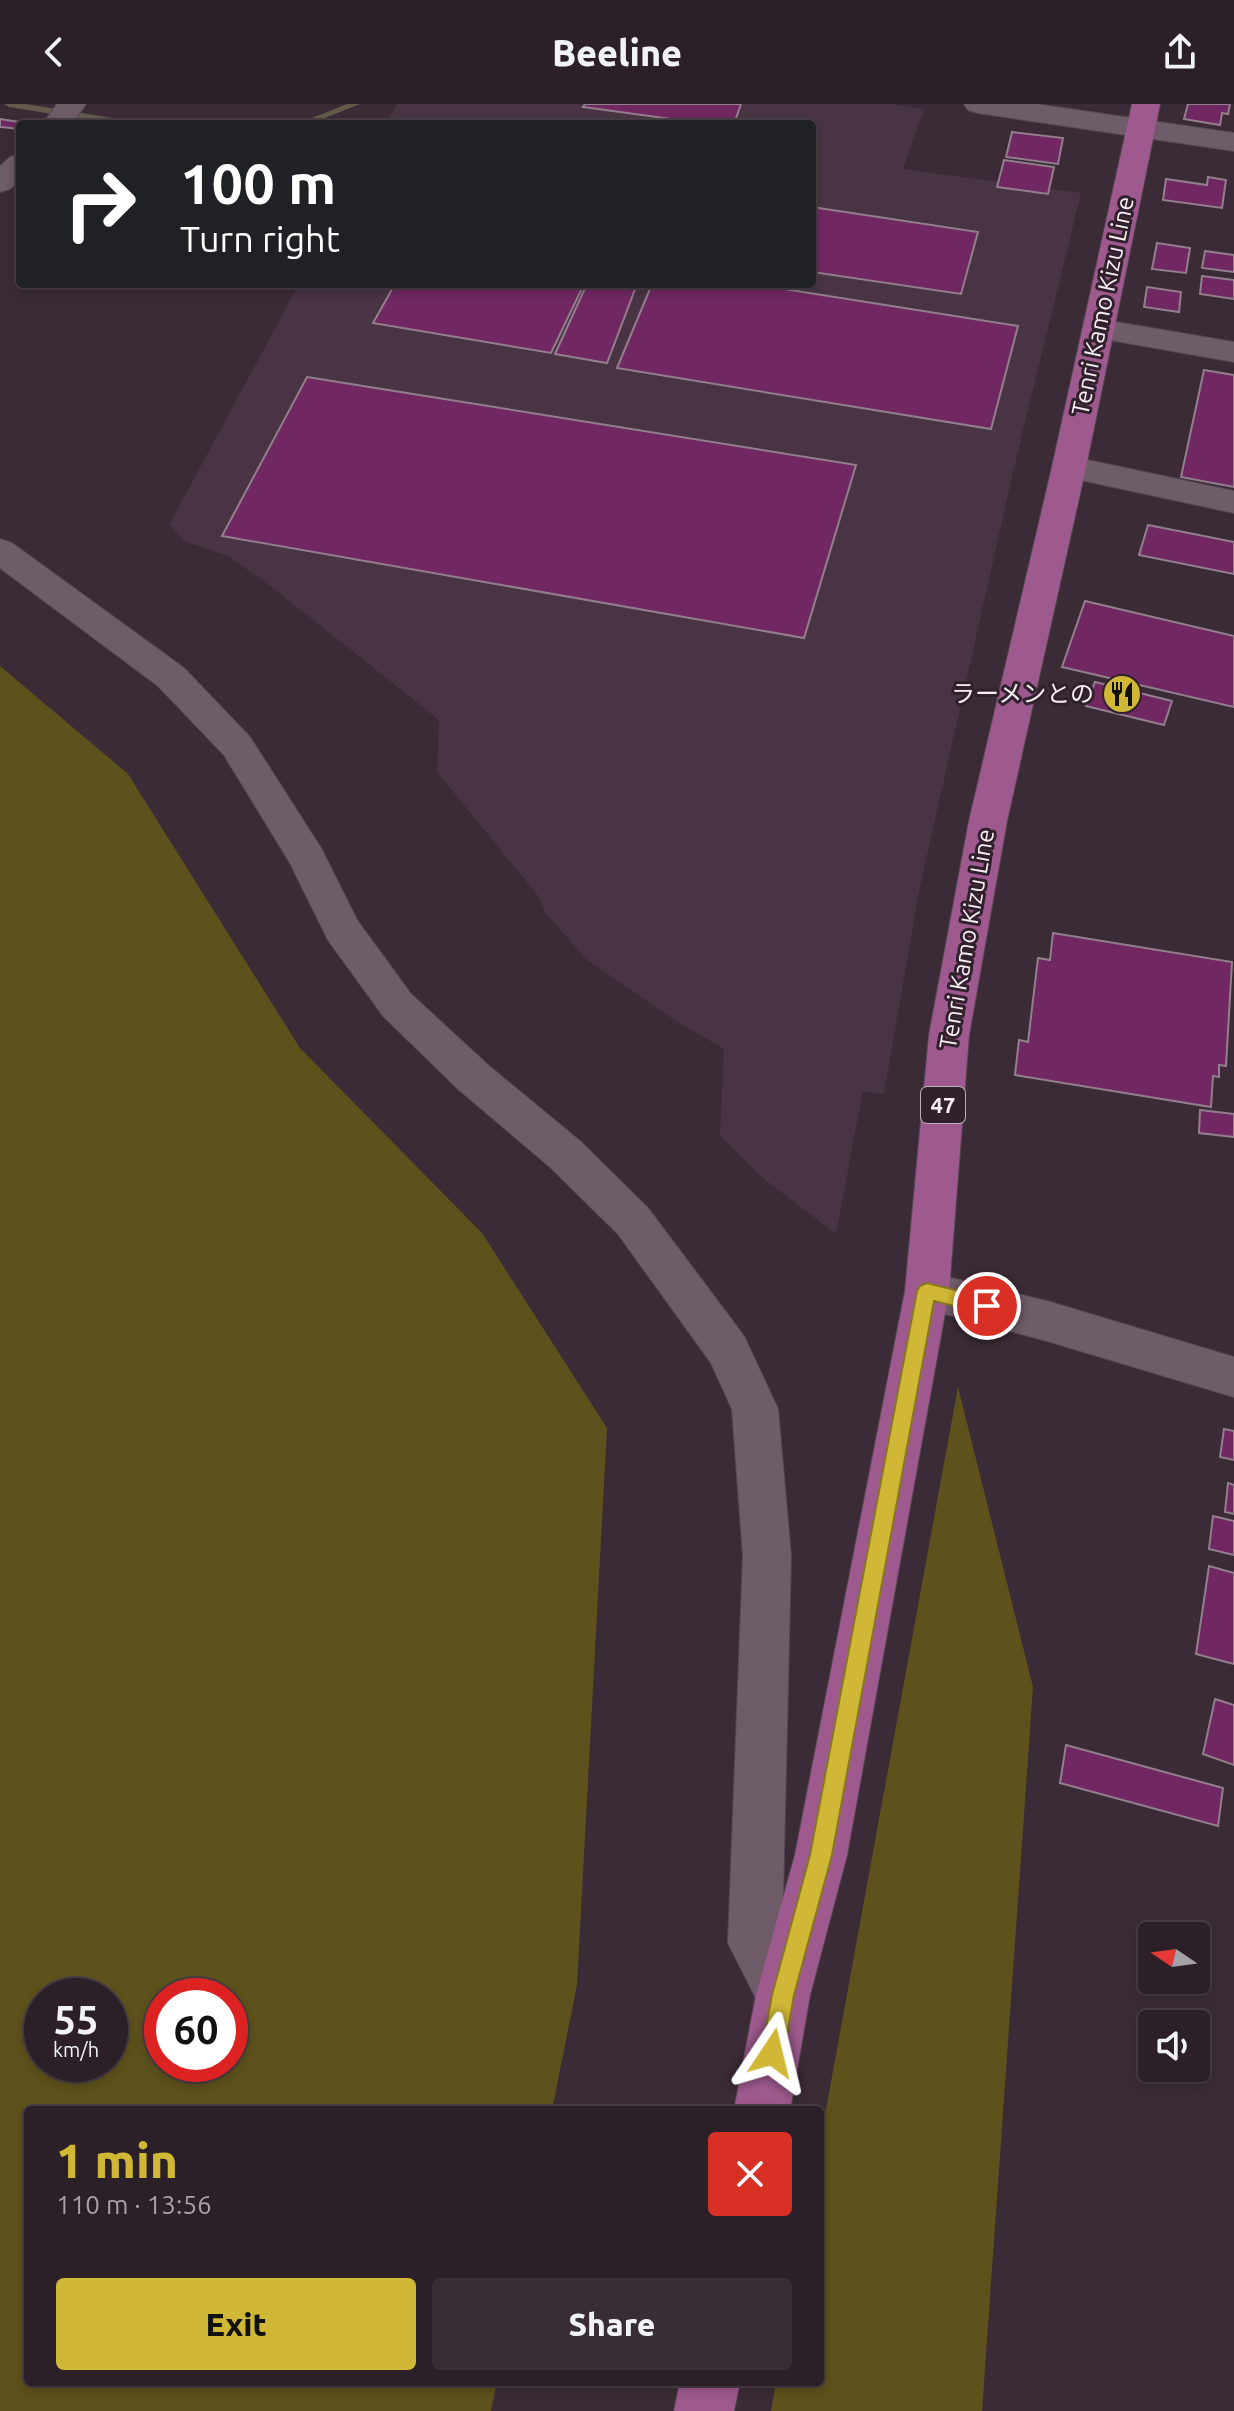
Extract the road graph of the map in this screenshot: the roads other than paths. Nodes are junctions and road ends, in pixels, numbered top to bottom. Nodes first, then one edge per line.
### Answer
1 (978, 104) edge
2 (1144, 116) edge
3 (1234, 142) edge
4 (16, 167) edge
5 (0, 183) edge
6 (1098, 329) junction
7 (1234, 352) edge
8 (1069, 467) junction
9 (1234, 502) edge
10 (0, 551) edge
11 (927, 1291) junction
12 (1234, 1377) edge
13 (783, 1995) junction
14 (763, 2106) edge
15 (709, 2386) edge
16 (704, 2411) edge

1 - 2 street
2 - 3 street
2 - 6 main road, Tenri Kamo Kizu Line / 47
4 - 5 street
6 - 7 street
6 - 8 main road, Tenri Kamo Kizu Line / 47
8 - 9 street
8 - 11 main road, Tenri Kamo Kizu Line / 47
10 - 13 street
11 - 12 street
11 - 13 main road, Tenri Kamo Kizu Line / 47
13 - 14 main road, Tenri Kamo Kizu Line / 47
15 - 16 main road

